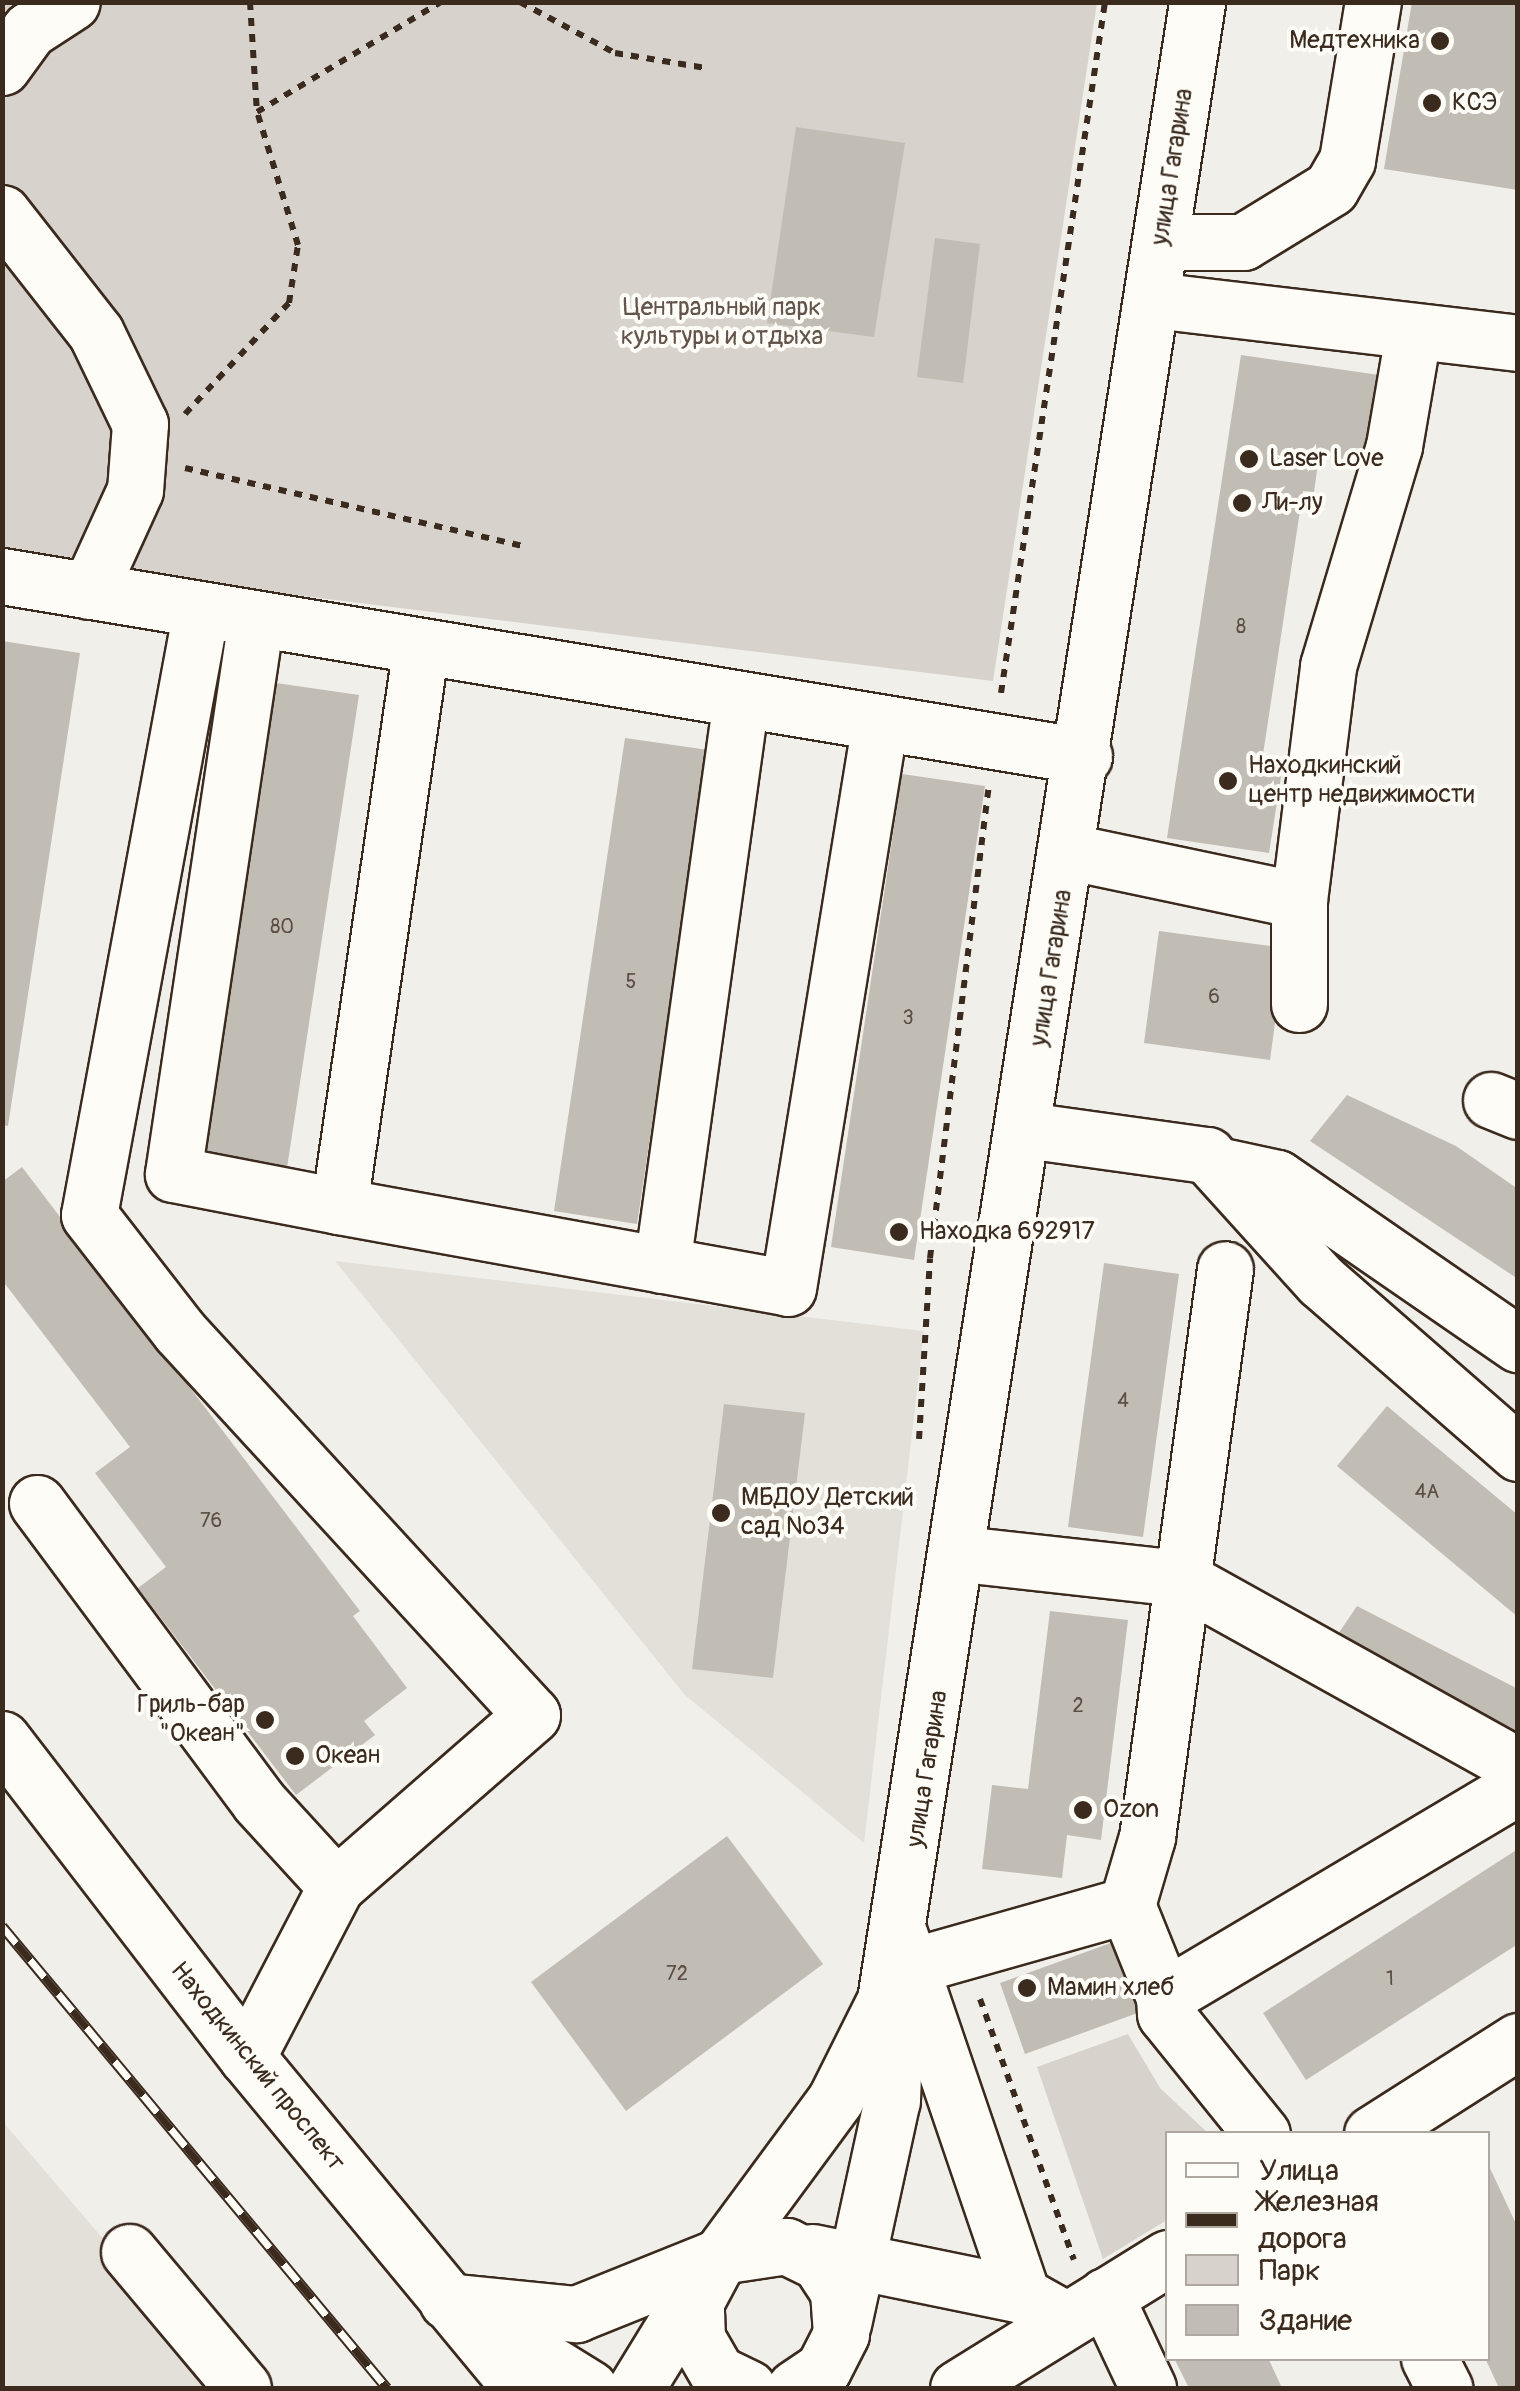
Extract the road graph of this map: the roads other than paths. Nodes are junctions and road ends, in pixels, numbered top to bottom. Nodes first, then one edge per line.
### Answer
1 (72, 2) edge
2 (1198, 2) edge
3 (1373, 2) edge
4 (2, 66) edge
5 (2, 213) edge
6 (1162, 242) junction
7 (1153, 300) junction
8 (1414, 334) junction
9 (1518, 343) edge
10 (2, 576) edge
11 (90, 591) junction
12 (201, 610) junction
13 (256, 619) junction
14 (421, 646) junction
15 (741, 699) junction
16 (880, 722) junction
17 (1084, 756) junction
18 (1071, 852) junction
19 (1299, 900) junction
20 (1299, 1004) dead end
21 (1026, 1130) junction
22 (1224, 1166) junction
23 (339, 1206) junction
24 (662, 1264) junction
25 (1225, 1269) dead end
26 (1518, 1344) edge
27 (1518, 1453) edge
28 (37, 1503) dead end
29 (962, 1554) junction
30 (1180, 1578) junction
31 (2, 1739) edge
32 (1518, 1766) edge
33 (1518, 1787) edge
34 (336, 1886) junction
35 (1127, 1905) junction
36 (906, 1950) junction
37 (1164, 1998) junction
38 (1515, 2050) edge
39 (246, 2057) junction
40 (1260, 2131) edge
41 (1377, 2131) edge
42 (786, 2246) junction
43 (129, 2252) dead end
44 (1165, 2259) edge
45 (855, 2262) junction
46 (711, 2268) junction
47 (447, 2301) junction
48 (1063, 2303) junction
49 (1430, 2361) edge
50 (818, 2370) edge
51 (988, 2381) edge
52 (243, 2388) edge
53 (521, 2388) edge
54 (589, 2388) edge
55 (636, 2388) edge
56 (748, 2388) edge
57 (1148, 2388) edge
58 (1444, 2388) edge

1 - 4 main road
2 - 6 main road, улица Гагарина
3 - 6 main road
5 - 11 main road
6 - 7 main road, улица Гагарина
7 - 8 main road
7 - 17 main road, улица Гагарина
8 - 9 main road
8 - 19 main road
10 - 11 main road
11 - 12 main road
12 - 13 main road
12 - 34 main road
13 - 14 main road
13 - 23 main road
14 - 15 main road
14 - 23 main road
15 - 16 main road
15 - 24 main road
16 - 17 main road
16 - 24 main road
17 - 18 main road, улица Гагарина
18 - 19 main road
18 - 21 main road, улица Гагарина
19 - 20 main road
21 - 22 main road
21 - 29 main road, улица Гагарина
22 - 26 main road
22 - 27 main road
23 - 24 main road
25 - 30 main road
28 - 34 main road
29 - 30 main road
29 - 36 main road, улица Гагарина
30 - 32 main road
30 - 35 main road
31 - 39 main road, Находкинский проспект
33 - 37 main road
34 - 39 main road
35 - 36 main road
35 - 37 main road
36 - 45 main road, улица Гагарина
36 - 46 main road, улица Гагарина
36 - 48 main road
37 - 40 main road
38 - 41 main road
39 - 47 main road, Находкинский проспект
42 - 45 main road
42 - 46 main road
42 - 50 main road
43 - 52 main road
44 - 48 main road
45 - 48 main road
45 - 50 main road, улица Гагарина
46 - 47 main road
46 - 55 main road, улица Гагарина
46 - 56 main road
47 - 53 main road, Находкинский проспект
47 - 54 main road
48 - 51 main road
48 - 57 main road
49 - 58 main road

